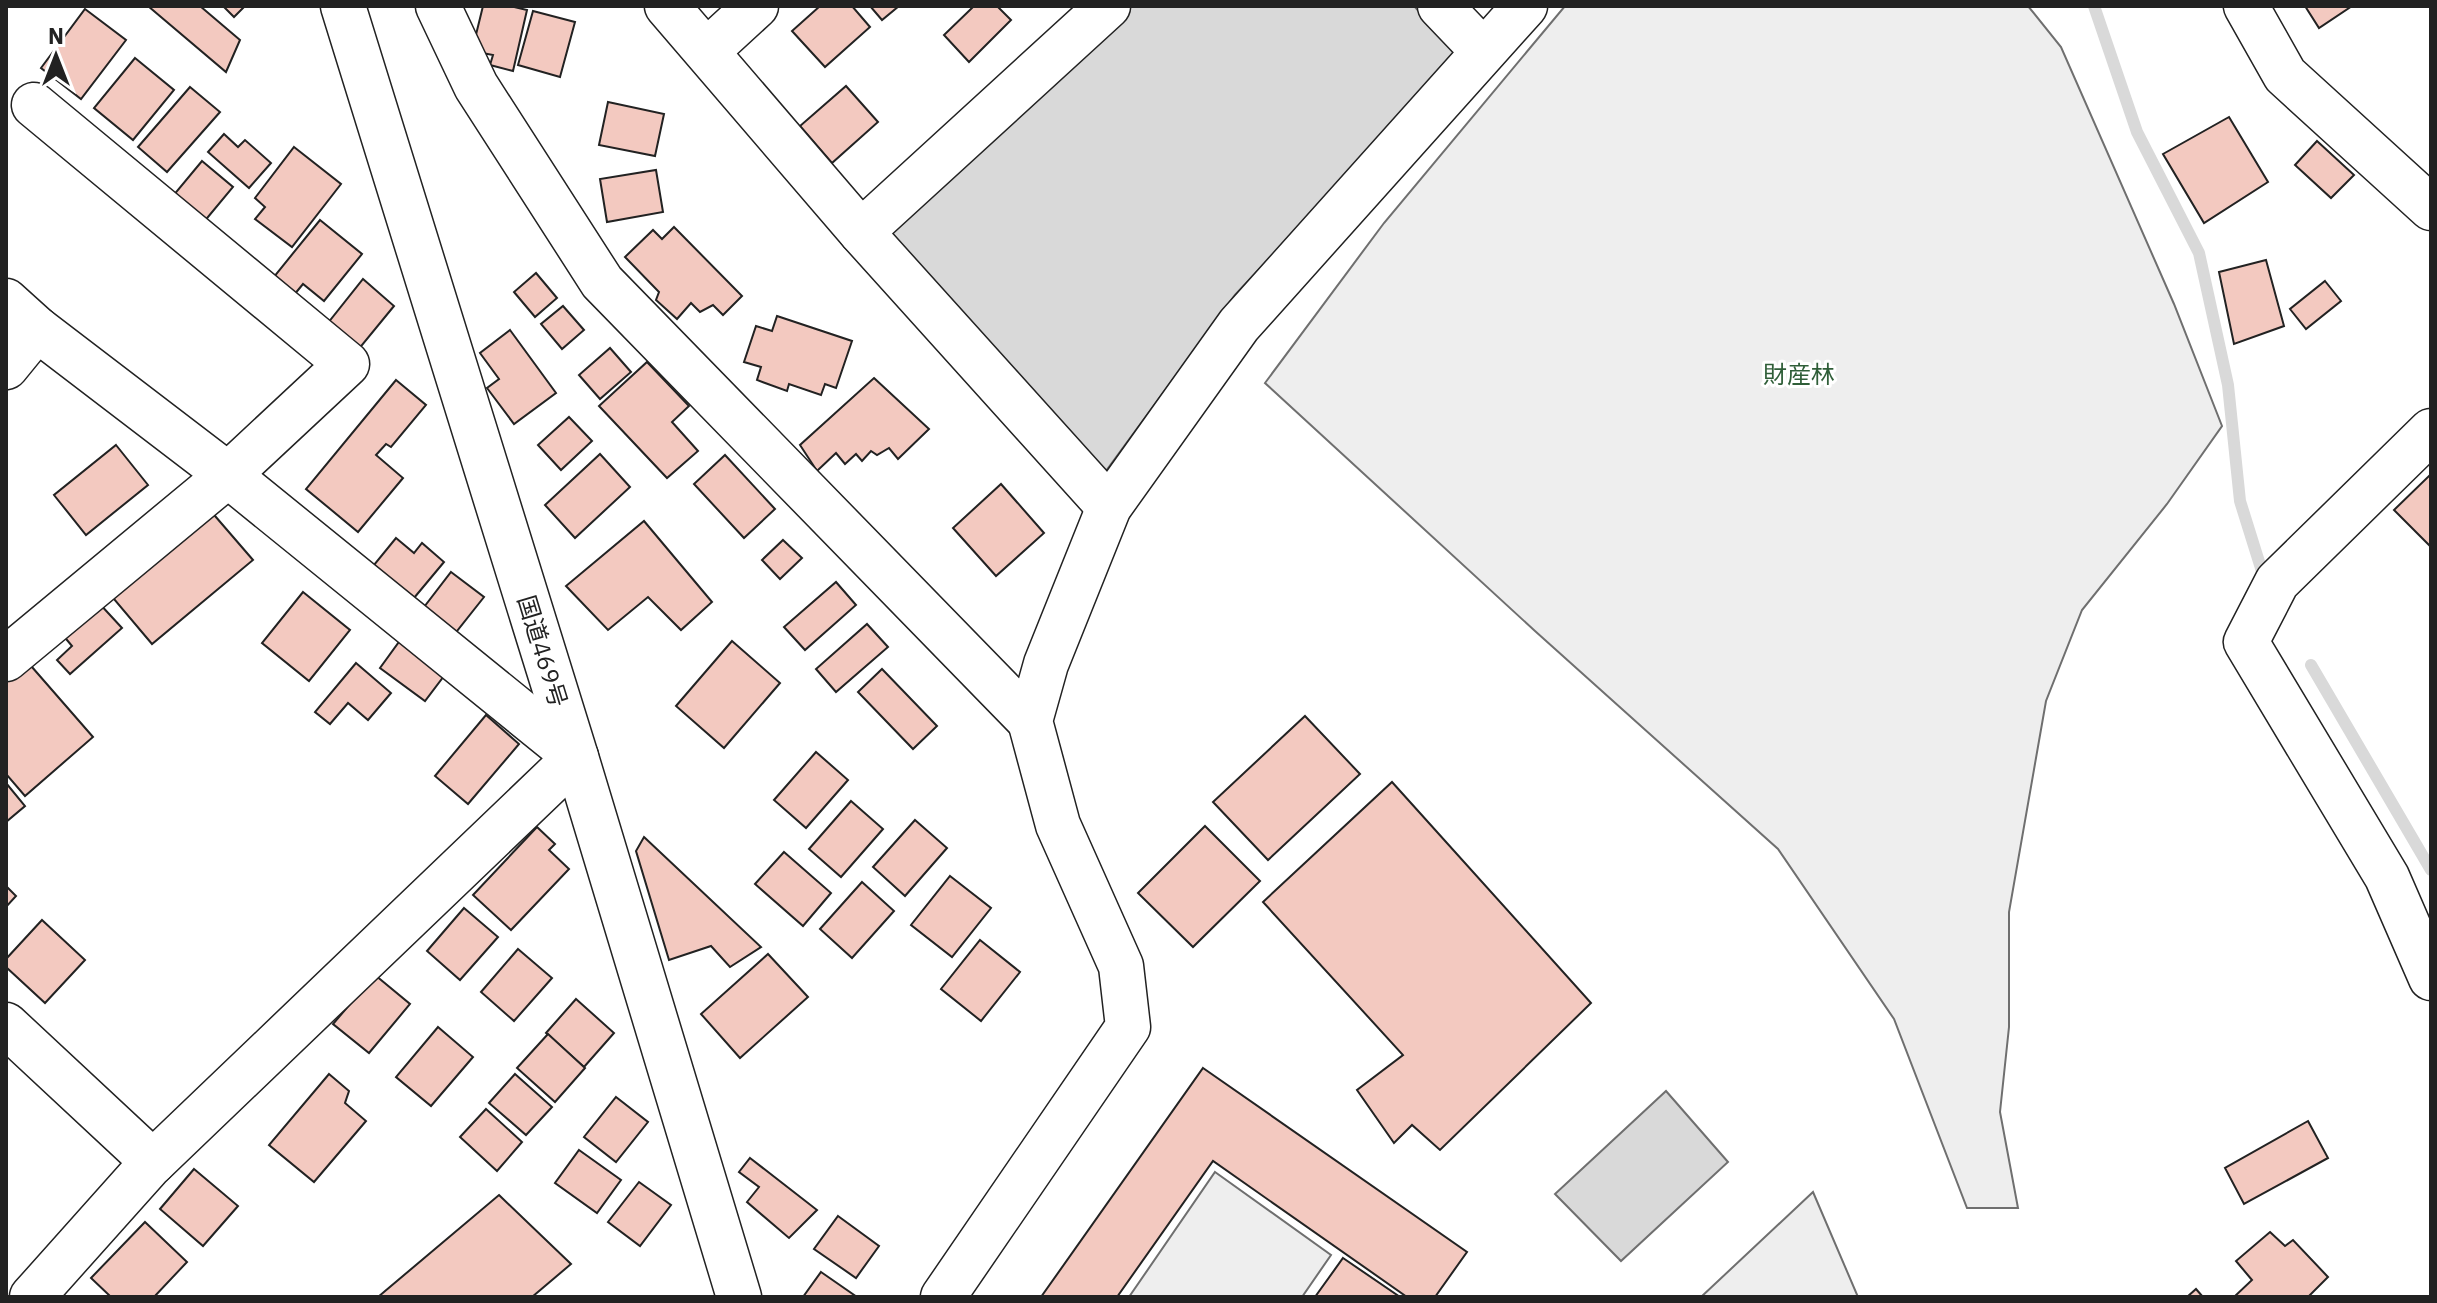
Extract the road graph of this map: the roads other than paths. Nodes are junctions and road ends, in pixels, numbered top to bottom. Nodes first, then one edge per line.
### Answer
1 (343, 6) edge
2 (438, 6) edge
3 (667, 6) edge
4 (756, 6) edge
5 (1108, 6) edge
6 (1440, 6) edge
7 (1525, 6) edge
8 (2246, 6) edge
9 (707, 51) junction
10 (1483, 51) junction
11 (34, 105) dead end
12 (2431, 208) edge
13 (861, 232) junction
14 (22, 315) edge
15 (6, 367) edge
16 (2431, 431) edge
17 (228, 475) junction
18 (1109, 507) junction
19 (6, 659) edge
20 (1030, 721) junction
21 (576, 757) junction
22 (2431, 978) edge
23 (6, 1025) edge
24 (153, 1162) junction
25 (32, 1297) edge
26 (739, 1297) edge
27 (943, 1297) edge

1 - 21 main road, 国道469号
2 - 20 main road
3 - 9 main road
4 - 9 main road
5 - 13 main road
6 - 10 main road
7 - 10 main road
8 - 12 main road
9 - 13 main road
10 - 18 main road
11 - 17 main road
13 - 18 main road
14 - 15 main road
14 - 17 main road
16 - 22 main road
17 - 19 main road
17 - 21 main road
18 - 20 main road
20 - 27 main road
21 - 24 main road
21 - 26 main road, 国道469号
23 - 24 main road
24 - 25 main road

